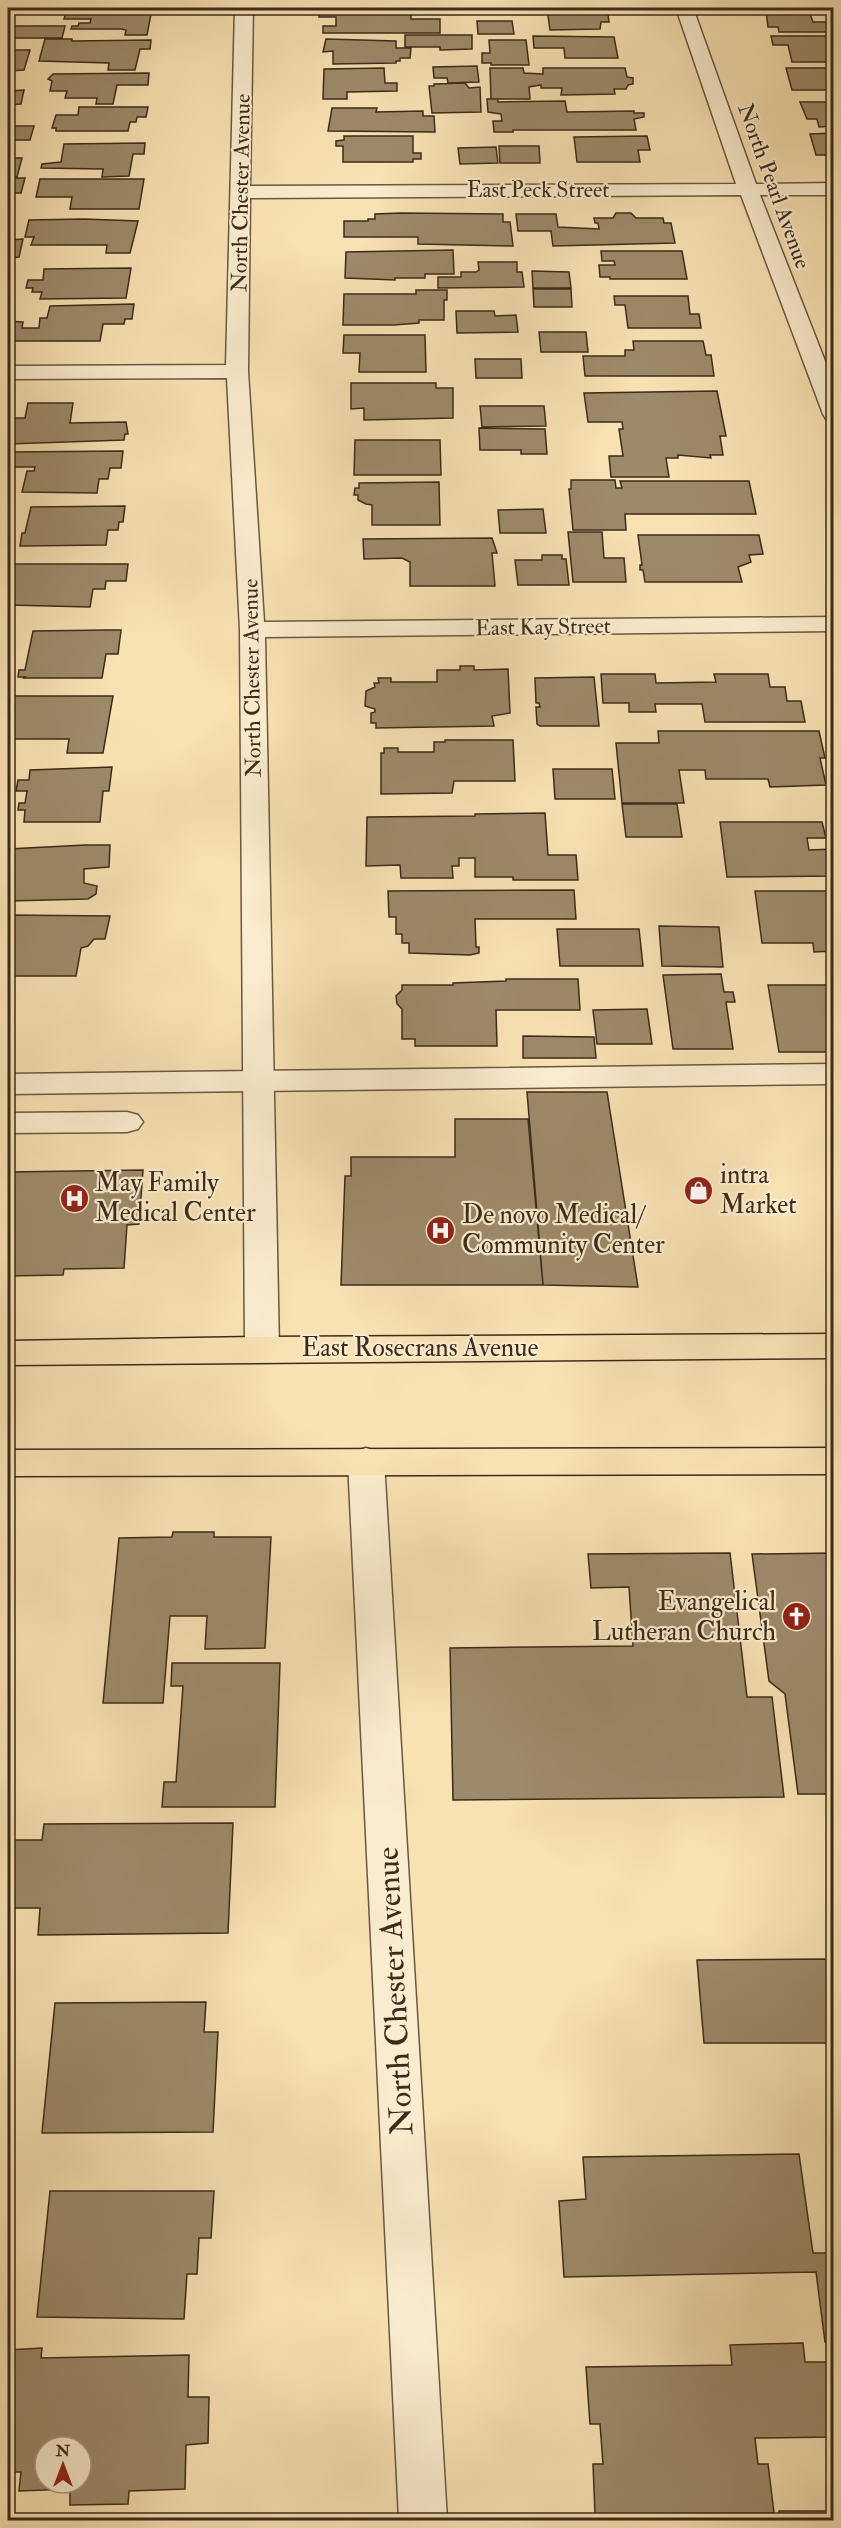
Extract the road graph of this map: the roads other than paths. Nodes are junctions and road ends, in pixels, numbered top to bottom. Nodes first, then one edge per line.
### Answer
1 (244, 8) edge
2 (684, 8) edge
3 (748, 189) junction
4 (834, 189) edge
5 (242, 192) junction
6 (237, 371) junction
7 (8, 373) edge
8 (834, 414) edge
9 (834, 624) edge
10 (252, 630) junction
11 (834, 1074) edge
12 (259, 1082) junction
13 (8, 1084) edge
14 (53, 1084) junction
15 (834, 1094) edge
16 (834, 1099) edge
17 (48, 1122) junction
18 (127, 1122) dead end
19 (8, 1123) edge
20 (834, 1346) edge
21 (262, 1349) junction
22 (8, 1353) edge
23 (366, 1461) junction
24 (834, 1461) edge
25 (8, 1463) edge
26 (423, 2520) edge

1 - 5 street, North Chester Avenue
2 - 3 street, North Pearl Avenue
3 - 4 street, East Peck Street
3 - 5 street, East Peck Street
3 - 8 street, North Pearl Avenue
5 - 6 street, North Chester Avenue
6 - 7 street
6 - 10 street, North Chester Avenue
9 - 10 street, East Kay Street
10 - 12 street, North Chester Avenue
11 - 12 street
12 - 14 street
12 - 21 street, North Chester Avenue
13 - 14 street
14 - 17 street
15 - 16 street
17 - 18 street
17 - 19 street
20 - 21 main road, East Rosecrans Avenue
21 - 22 main road, East Rosecrans Avenue
23 - 24 main road
23 - 25 main road
23 - 26 street, North Chester Avenue

